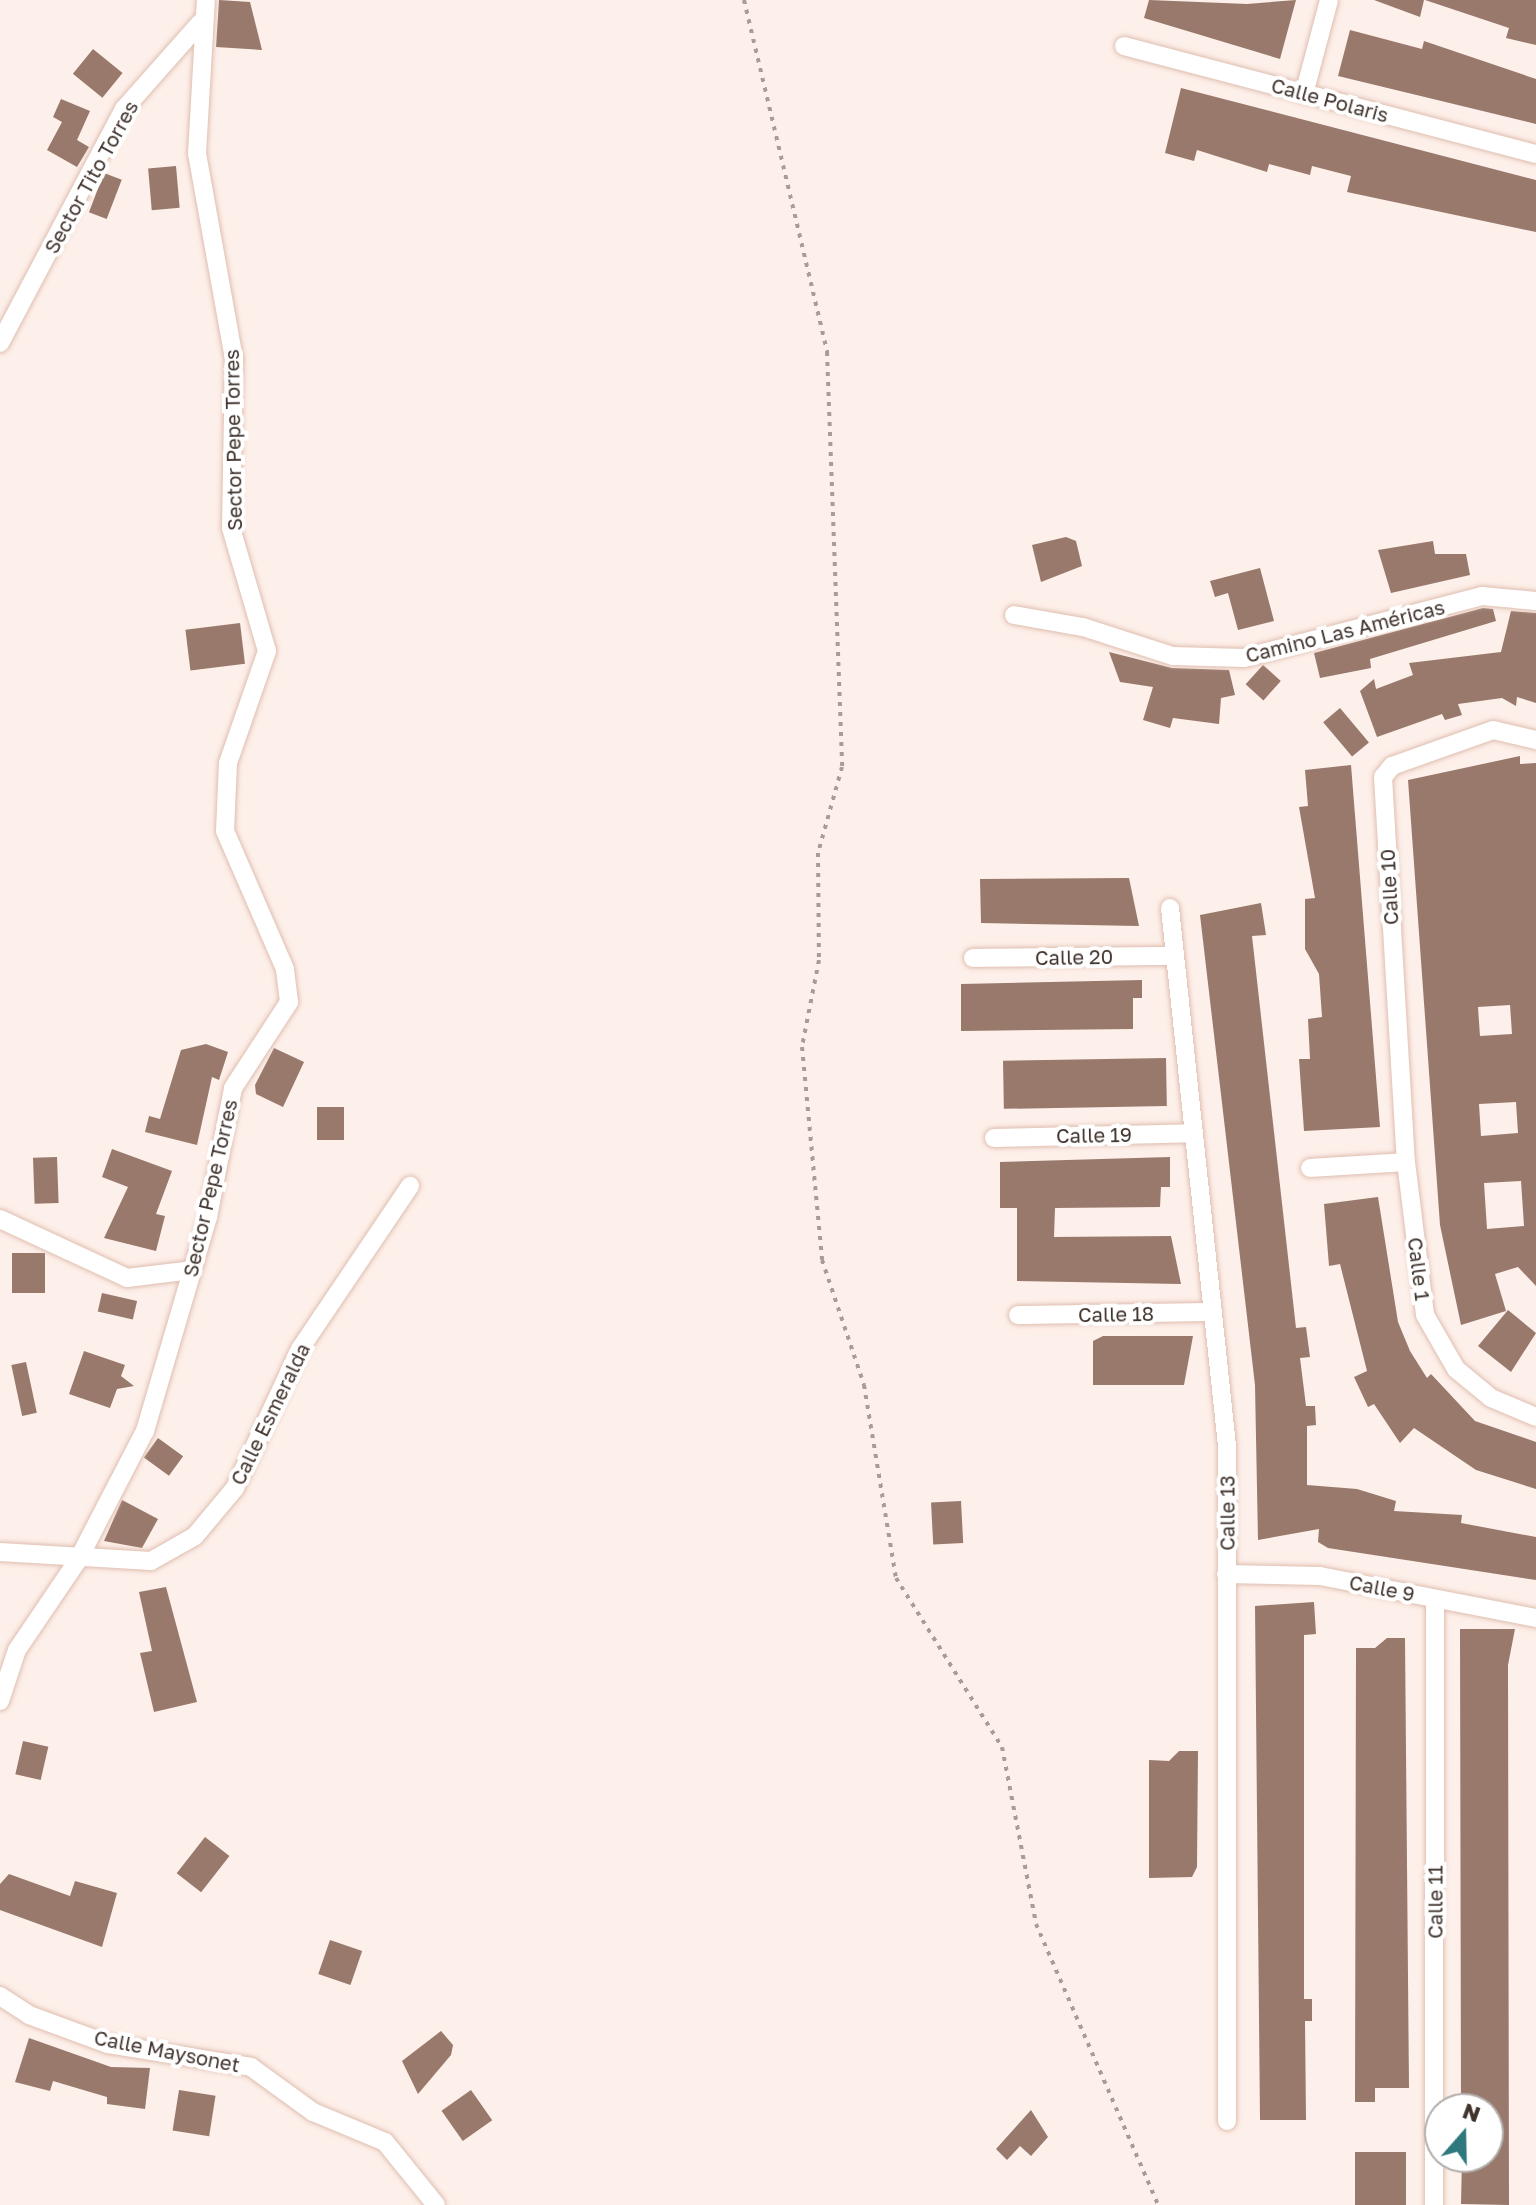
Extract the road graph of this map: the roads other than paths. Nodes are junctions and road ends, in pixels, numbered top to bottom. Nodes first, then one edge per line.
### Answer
1 (206, 0) edge
2 (1329, 0) edge
3 (200, 23) junction
4 (1124, 46) dead end
5 (1304, 94) junction
6 (1536, 154) edge
7 (7, 320) edge
8 (0, 343) edge
9 (1536, 601) edge
10 (1014, 615) dead end
11 (1536, 740) edge
12 (1170, 908) dead end
13 (1175, 956) junction
14 (973, 958) dead end
15 (1194, 1133) junction
16 (994, 1138) dead end
17 (1406, 1162) junction
18 (1310, 1168) dead end
19 (410, 1186) dead end
20 (0, 1219) edge
21 (192, 1270) junction
22 (1213, 1312) junction
23 (1018, 1315) dead end
24 (1536, 1417) edge
25 (0, 1552) edge
26 (78, 1560) junction
27 (1226, 1574) junction
28 (1435, 1599) junction
29 (1536, 1618) edge
30 (0, 1701) edge
31 (0, 1996) edge
32 (1227, 2121) dead end
33 (436, 2205) edge
34 (1434, 2205) edge

1 - 3 street
2 - 5 street
3 - 7 street, Sector Tito Torres
3 - 21 street, Sector Pepe Torres
4 - 5 street, Calle Polaris
5 - 6 street, Calle Polaris
7 - 8 street, Sector Tito Torres
9 - 10 street, Camino Las Américas
11 - 17 street, Calle 10
12 - 13 street, Calle 13
13 - 14 street, Calle 20
13 - 15 street, Calle 13
15 - 16 street, Calle 19
15 - 22 street, Calle 13
17 - 18 street
17 - 24 street, Calle 1
19 - 26 street, Calle Esmeralda
20 - 21 street
21 - 26 street, Sector Pepe Torres
22 - 23 street, Calle 18
22 - 27 street, Calle 13
25 - 26 street, Calle Esmeralda
26 - 30 street, Sector Pepe Torres
27 - 28 street, Calle 9
27 - 32 street, Calle 13
28 - 29 street, Calle 9
28 - 34 street, Calle 11
31 - 33 street, Calle Maysonet

